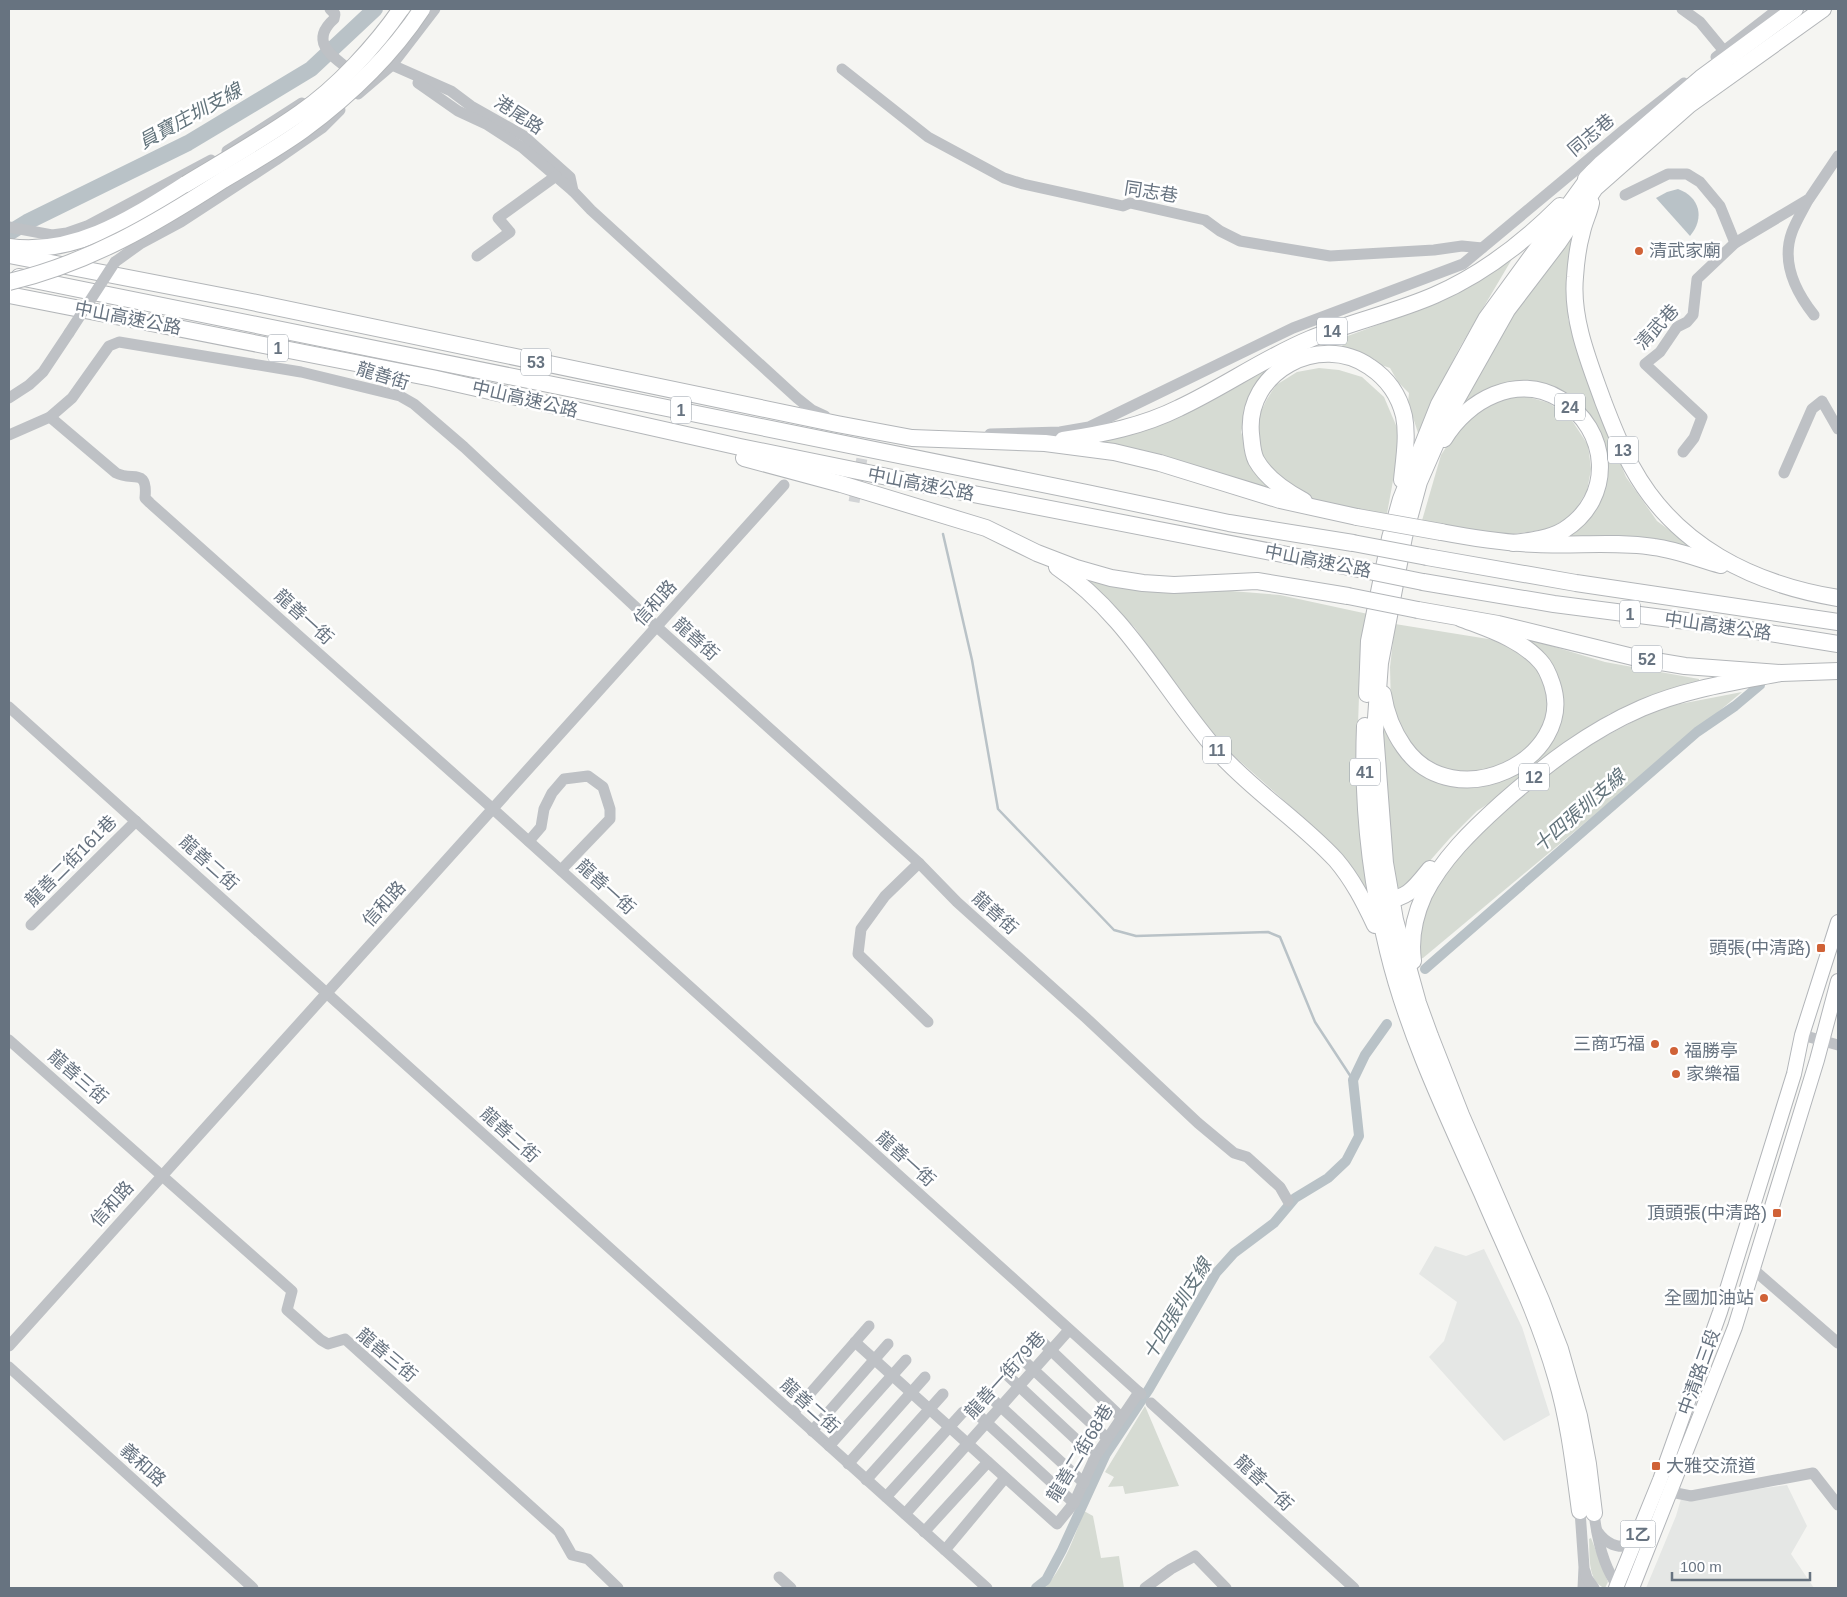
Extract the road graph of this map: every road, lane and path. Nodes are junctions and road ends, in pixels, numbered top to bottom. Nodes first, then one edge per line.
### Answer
1 (330, 9) edge
2 (401, 9) edge
3 (422, 9) edge
4 (435, 9) edge
5 (1682, 9) edge
6 (1778, 9) edge
7 (1795, 9) edge
8 (1823, 9) edge
9 (1724, 51) junction
10 (392, 66) junction
11 (842, 69) dead end
12 (369, 85) junction
13 (334, 115) junction
14 (1838, 156) edge
15 (556, 176) junction
16 (1594, 180) junction
17 (573, 191) junction
18 (1625, 196) dead end
19 (1809, 198) junction
20 (9, 227) edge
21 (47, 240) junction
22 (1735, 243) junction
23 (9, 247) edge
24 (1482, 248) junction
25 (9, 255) edge
26 (477, 256) dead end
27 (9, 275) edge
28 (9, 282) edge
29 (9, 295) edge
30 (1814, 314) dead end
31 (9, 398) edge
32 (546, 404) junction
33 (50, 417) junction
34 (868, 424) joint
35 (1838, 429) edge
36 (9, 435) edge
37 (1045, 443) junction
38 (1683, 452) dead end
39 (1784, 473) dead end
40 (1420, 482) junction
41 (784, 485) dead end
42 (1401, 499) junction
43 (1322, 510) junction
44 (1512, 543) junction
45 (1037, 553) junction
46 (1752, 574) junction
47 (1838, 598) edge
48 (1460, 618) junction
49 (1838, 622) edge
50 (657, 627) junction
51 (1838, 644) edge
52 (1380, 663) junction
53 (1838, 671) edge
54 (1781, 673) junction
55 (9, 707) edge
56 (1514, 792) junction
57 (494, 809) junction
58 (136, 821) junction
59 (529, 841) junction
60 (919, 863) junction
61 (561, 870) junction
62 (1384, 902) junction
63 (1838, 922) edge
64 (31, 925) dead end
65 (1388, 952) junction
66 (1838, 981) edge
67 (326, 993) junction
68 (1418, 1003) junction
69 (928, 1022) dead end
70 (1802, 1035) junction
71 (9, 1040) edge
72 (1822, 1042) junction
73 (1838, 1045) edge
74 (162, 1175) junction
75 (1288, 1201) dead end
76 (1753, 1269) junction
77 (869, 1326) dead end
78 (1068, 1330) junction
79 (1038, 1340) dead end
80 (855, 1342) junction
81 (1838, 1343) edge
82 (888, 1344) dead end
83 (9, 1346) edge
84 (1050, 1350) junction
85 (1022, 1358) dead end
86 (874, 1360) junction
87 (906, 1360) dead end
88 (1702, 1364) junction
89 (9, 1367) edge
90 (1033, 1369) junction
91 (1718, 1370) junction
92 (1008, 1375) dead end
93 (892, 1376) junction
94 (925, 1377) dead end
95 (1019, 1386) junction
96 (911, 1393) junction
97 (1140, 1393) joint
98 (943, 1394) dead end
99 (989, 1396) dead end
100 (1151, 1403) dead end
101 (1000, 1406) junction
102 (929, 1409) junction
103 (963, 1412) dead end
104 (975, 1412) dead end
105 (793, 1414) junction
106 (1121, 1417) junction
107 (986, 1422) junction
108 (949, 1427) junction
109 (812, 1431) junction
110 (1107, 1438) junction
111 (967, 1444) junction
112 (829, 1446) junction
113 (1096, 1457) junction
114 (988, 1462) junction
115 (848, 1464) junction
116 (1005, 1478) junction
117 (866, 1480) junction
118 (1084, 1483) junction
119 (1671, 1492) junction
120 (886, 1497) junction
121 (1074, 1504) junction
122 (1838, 1505) edge
123 (1587, 1512) junction
124 (905, 1514) junction
125 (1596, 1530) junction
126 (924, 1532) junction
127 (1633, 1545) junction
128 (945, 1550) junction
129 (1584, 1567) junction
130 (779, 1577) dead end
131 (1617, 1587) edge
132 (253, 1588) edge
133 (618, 1588) edge
134 (791, 1588) edge
135 (987, 1588) edge
136 (1144, 1588) edge
137 (1226, 1588) edge
138 (1354, 1588) edge
139 (1583, 1588) edge
140 (1594, 1588) edge
141 (1632, 1588) edge

1 - 12 street
2 - 21 highway, bridge
3 - 28 highway, bridge
4 - 10 street
5 - 9 street
6 - 9 street, 同志巷
7 - 16 highway
8 - 16 highway
9 - 24 street, 同志巷
10 - 12 street
10 - 15 street
10 - 17 street, 港尾路
11 - 24 street, 同志巷
12 - 13 street
13 - 21 street
13 - 31 street, bridge
14 - 19 street, 清武巷
15 - 17 street
15 - 26 street
16 - 37 highway, 14
16 - 40 highway
16 - 42 highway
16 - 46 highway, 13
17 - 34 street, 港尾路
18 - 22 street
19 - 22 street, 清武巷
19 - 30 street
20 - 21 street
21 - 23 highway
22 - 38 street, 清武巷
24 - 34 street, 同志巷
25 - 37 highway, 53
27 - 49 highway, 中山高速公路 / 1, bridge
29 - 32 highway, 中山高速公路 / 1
32 - 45 highway
32 - 51 highway, 中山高速公路 / 1, bridge
33 - 36 street, 龍善街
33 - 50 street, 龍善街
33 - 57 street, 龍善一街
35 - 39 street
37 - 43 highway
40 - 44 highway, 24
40 - 52 highway
41 - 50 street, 信和路
42 - 43 highway
42 - 62 highway, 41
43 - 44 highway, bridge
44 - 46 highway
45 - 48 highway, bridge
45 - 65 highway, 11
46 - 47 highway, 13
48 - 52 highway
48 - 54 highway, 52
50 - 57 street, 信和路
50 - 60 street, 龍善街
52 - 62 highway
53 - 54 highway, 52
54 - 56 highway, 12
55 - 58 street, 龍善二街
56 - 62 highway
56 - 68 highway, 12
57 - 59 street, 龍善一街
57 - 67 street, 信和路
58 - 64 street, 龍善二街161巷
58 - 67 street, 龍善二街
59 - 61 street, 龍善一街
59 - 61 street
60 - 69 street
60 - 75 street, 龍善街
61 - 78 street, 龍善一街
62 - 65 highway
62 - 68 highway
63 - 70 main road, 中清路三段 / 1乙
65 - 123 highway
66 - 72 main road, 中清路三段 / 1乙
67 - 74 street, 信和路
67 - 105 street, 龍善二街
68 - 123 highway
70 - 72 street
70 - 88 main road, 中清路三段 / 1乙
71 - 74 street, 龍善三街
72 - 73 street
72 - 76 main road, 中清路三段 / 1乙
74 - 83 street, 信和路
74 - 133 street, 龍善三街
76 - 81 street
76 - 91 main road, 中清路三段 / 1乙
77 - 80 street
78 - 84 street, 龍善一街79巷
78 - 97 street, 龍善一街
79 - 84 street
80 - 86 street, 龍善二街68巷
80 - 105 street
82 - 86 street
84 - 90 street, 龍善一街79巷
84 - 106 street
85 - 90 street
86 - 93 street, 龍善二街68巷
86 - 109 street
87 - 93 street
88 - 91 main road
88 - 127 main road, 中清路三段 / 1乙
89 - 132 street, 義和路
90 - 95 street, 龍善一街79巷
90 - 110 street
91 - 119 main road, 中清路三段 / 1乙
92 - 95 street
93 - 96 street, 龍善二街68巷
93 - 112 street
94 - 96 street
95 - 101 street, 龍善一街79巷
95 - 113 street
96 - 102 street, 龍善二街68巷
96 - 115 street
97 - 106 street, 龍善二街68巷
98 - 102 street
99 - 101 street
100 - 138 street, 龍善一街
101 - 107 street, 龍善一街79巷
101 - 118 street
102 - 108 street, 龍善二街68巷
102 - 117 street
103 - 108 street
104 - 107 street
105 - 109 street, 龍善二街
106 - 110 street, 龍善二街68巷
107 - 111 street, 龍善一街79巷
107 - 121 street
108 - 111 street, 龍善二街68巷
108 - 120 street
109 - 112 street, 龍善二街
110 - 113 street, 龍善二街68巷
111 - 114 street, 龍善二街68巷
111 - 124 street
112 - 115 street, 龍善二街
113 - 118 street, 龍善二街68巷
114 - 116 street, 龍善二街68巷
114 - 126 street
115 - 117 street, 龍善二街
116 - 121 street, 龍善二街68巷
116 - 128 street
117 - 120 street, 龍善二街
118 - 121 street, 龍善二街68巷
119 - 122 street
119 - 141 main road, 中清路三段 / 1乙
120 - 124 street, 龍善二街
123 - 125 street
123 - 129 street
124 - 126 street, 龍善二街
125 - 127 street
125 - 131 street
126 - 128 street, 龍善二街
127 - 131 main road, 中清路三段 / 1乙
128 - 135 street, 龍善二街
129 - 139 street
129 - 140 street
130 - 134 street
136 - 137 street

